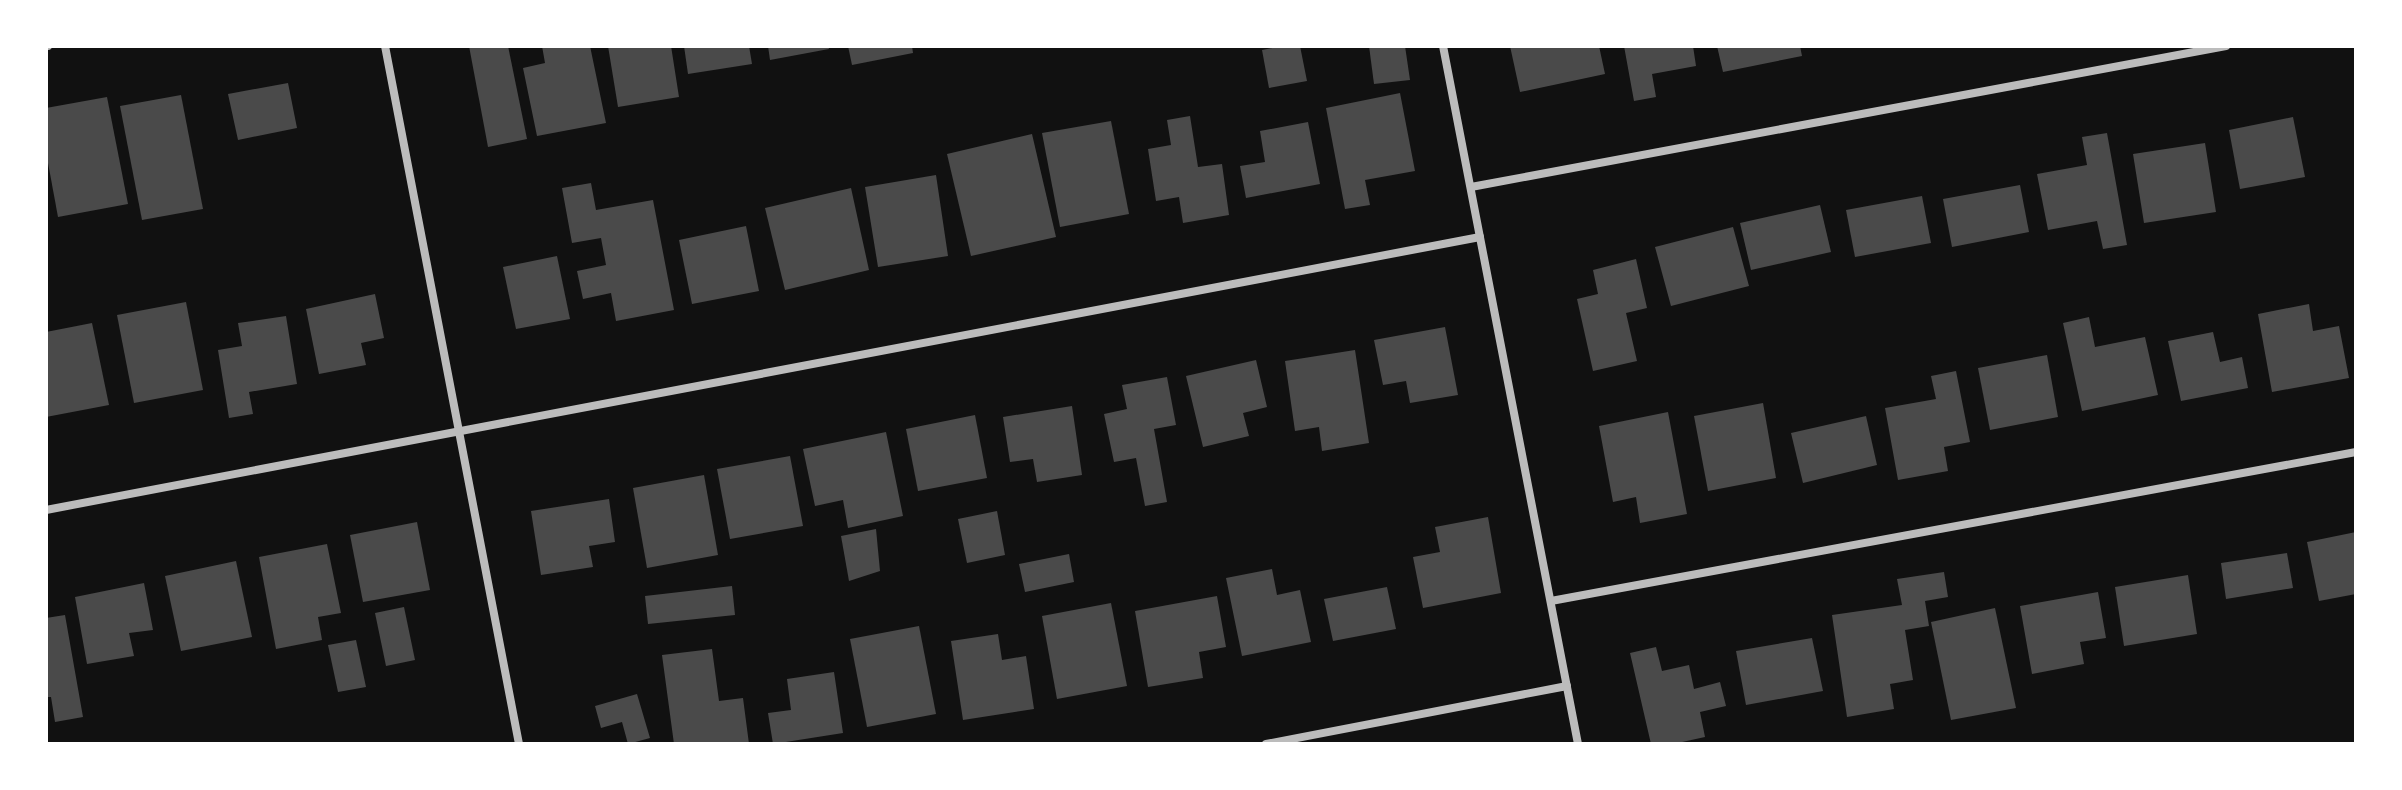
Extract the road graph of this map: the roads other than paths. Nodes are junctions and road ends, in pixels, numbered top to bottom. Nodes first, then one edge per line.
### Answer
1 (385, 46) edge
2 (1443, 46) edge
3 (2226, 46) edge
4 (1471, 187) junction
5 (1480, 237) junction
6 (459, 431) junction
7 (2356, 452) edge
8 (46, 510) edge
9 (1551, 601) junction
10 (1567, 686) junction
11 (519, 744) edge
12 (1266, 744) edge
13 (1578, 744) edge

1 - 6 street
2 - 4 street
3 - 4 street
4 - 5 street
5 - 6 street
5 - 9 street
6 - 8 street
6 - 11 street
7 - 9 street
9 - 10 street
10 - 12 street
10 - 13 street

